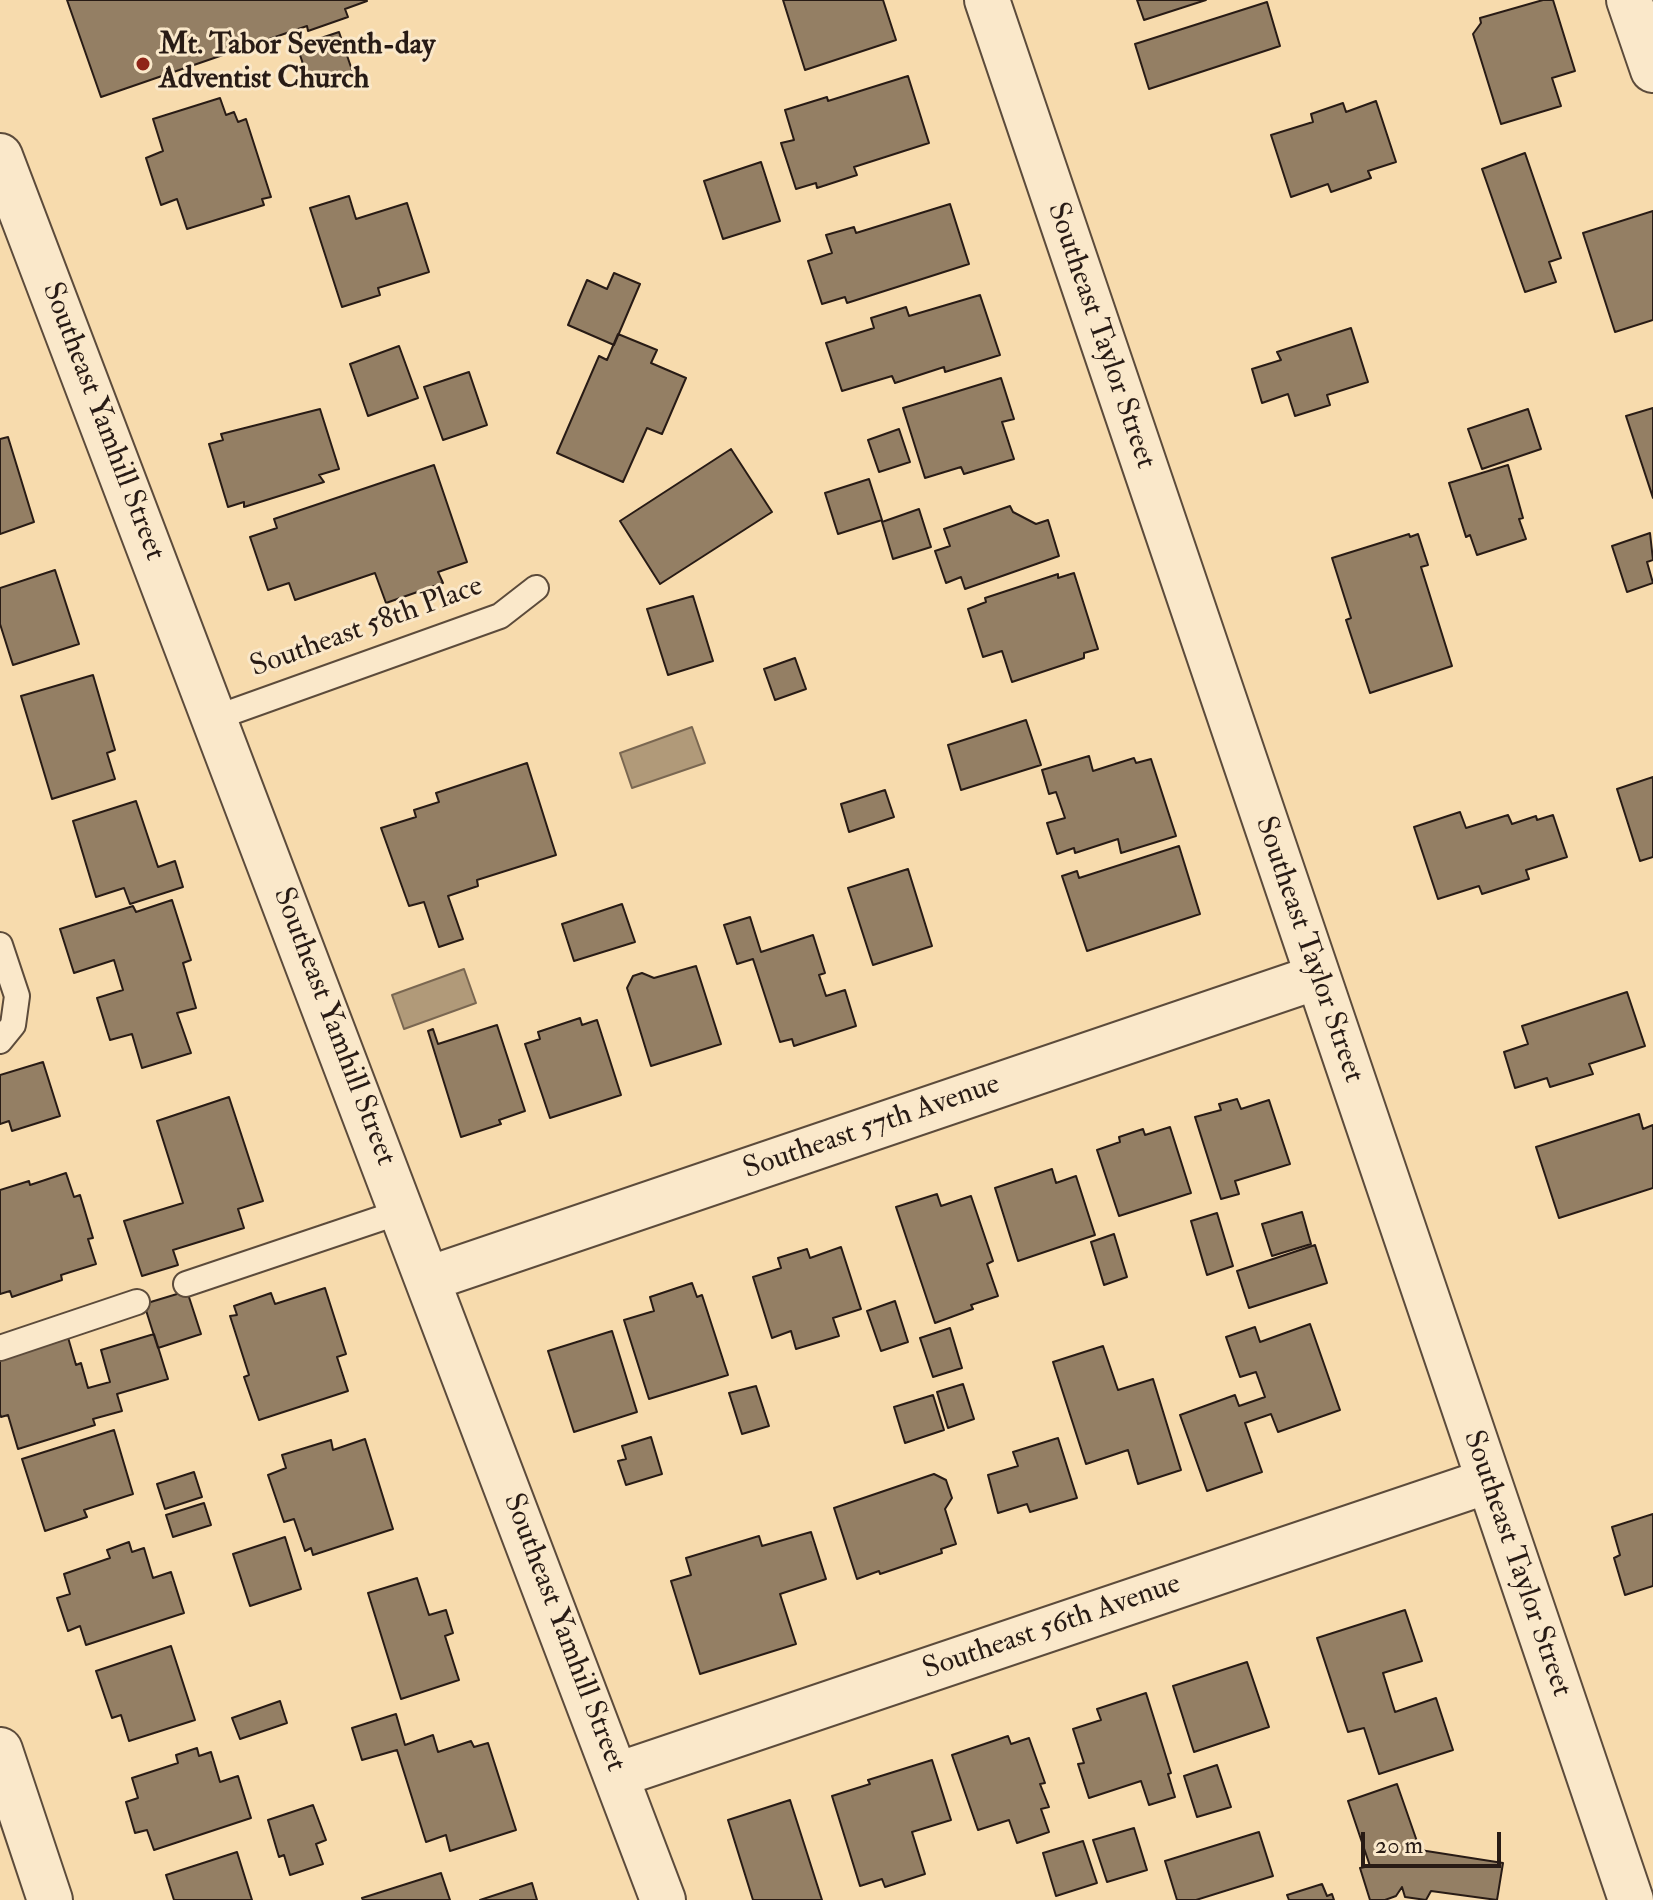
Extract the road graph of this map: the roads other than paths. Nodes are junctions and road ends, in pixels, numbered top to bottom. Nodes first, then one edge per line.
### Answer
1 (987, 0) edge
2 (1629, 0) edge
3 (1653, 70) edge
4 (0, 156) edge
5 (536, 588) dead end
6 (215, 718) junction
7 (0, 945) edge
8 (1317, 977) junction
9 (0, 1041) edge
10 (403, 1211) junction
11 (428, 1279) junction
12 (186, 1284) dead end
13 (137, 1302) dead end
14 (0, 1348) edge
15 (1488, 1481) junction
16 (0, 1750) edge
17 (617, 1775) junction
18 (50, 1900) edge
19 (663, 1900) edge
20 (1631, 1900) edge

1 - 8 street, Southeast Taylor Street
2 - 3 street
4 - 6 street, Southeast Yamhill Street
5 - 6 lane, Southeast 58th Place
6 - 10 street, Southeast Yamhill Street
7 - 9 lane
8 - 11 street, Southeast 57th Avenue
8 - 15 street, Southeast Taylor Street
10 - 11 street, Southeast Yamhill Street
10 - 12 lane
11 - 17 street, Southeast Yamhill Street
13 - 14 lane
15 - 17 street, Southeast 56th Avenue
15 - 20 street, Southeast Taylor Street
16 - 18 street
17 - 19 street, Southeast Yamhill Street

